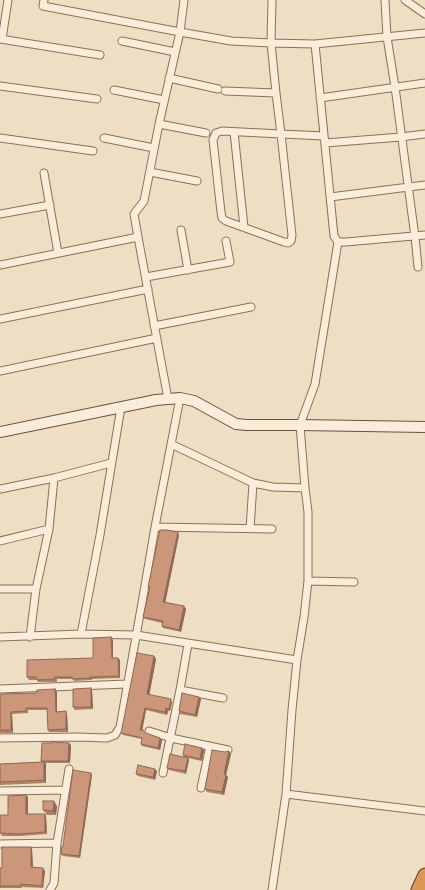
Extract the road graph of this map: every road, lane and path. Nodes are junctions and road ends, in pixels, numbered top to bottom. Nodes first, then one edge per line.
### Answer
1 (8, 0) edge
2 (44, 0) edge
3 (184, 0) edge
4 (272, 0) edge
5 (385, 0) edge
6 (405, 0) edge
7 (425, 14) edge
8 (180, 32) junction
9 (425, 33) edge
10 (387, 37) junction
11 (1, 39) edge
12 (122, 41) dead end
13 (271, 43) junction
14 (315, 44) junction
15 (175, 52) junction
16 (100, 54) dead end
17 (169, 78) junction
18 (425, 83) edge
19 (0, 86) edge
20 (395, 87) junction
21 (114, 90) dead end
22 (276, 93) junction
23 (320, 98) junction
24 (97, 99) dead end
25 (164, 100) junction
26 (159, 124) junction
27 (234, 132) junction
28 (206, 133) dead end
29 (281, 134) junction
30 (425, 134) edge
31 (401, 137) junction
32 (0, 138) edge
33 (104, 138) dead end
34 (325, 139) junction
35 (154, 148) junction
36 (93, 151) dead end
37 (150, 172) junction
38 (44, 173) dead end
39 (197, 181) dead end
40 (425, 185) edge
41 (408, 187) junction
42 (330, 197) junction
43 (50, 205) junction
44 (0, 214) edge
45 (244, 227) junction
46 (181, 230) dead end
47 (425, 235) edge
48 (138, 237) junction
49 (415, 237) junction
50 (226, 241) dead end
51 (338, 242) junction
52 (58, 253) junction
53 (0, 265) edge
54 (418, 267) dead end
55 (188, 270) junction
56 (146, 278) junction
57 (148, 289) junction
58 (250, 306) dead end
59 (0, 319) edge
60 (154, 326) junction
61 (156, 338) junction
62 (0, 371) edge
63 (180, 398) junction
64 (168, 399) junction
65 (121, 407) junction
66 (300, 425) junction
67 (425, 427) edge
68 (0, 432) edge
69 (171, 444) junction
70 (112, 463) junction
71 (54, 478) junction
72 (253, 483) junction
73 (305, 488) junction
74 (0, 489) edge
75 (155, 527) junction
76 (49, 529) junction
77 (250, 529) junction
78 (272, 529) dead end
79 (0, 541) edge
80 (308, 581) junction
81 (354, 582) dead end
82 (0, 589) edge
83 (36, 589) junction
84 (81, 634) junction
85 (136, 635) junction
86 (30, 636) junction
87 (0, 638) edge
88 (188, 644) junction
89 (297, 660) junction
90 (128, 684) junction
91 (0, 690) edge
92 (180, 690) junction
93 (223, 698) dead end
94 (149, 731) dead end
95 (0, 738) edge
96 (171, 738) junction
97 (210, 746) junction
98 (228, 750) edge
99 (69, 768) dead end
100 (163, 773) dead end
101 (201, 788) dead end
102 (66, 790) junction
103 (0, 791) edge
104 (286, 794) junction
105 (425, 811) edge
106 (57, 843) junction
107 (0, 844) edge
108 (425, 875) edge
109 (50, 890) edge
110 (272, 890) edge
111 (418, 890) edge

1 - 11 street
2 - 8 street
3 - 8 street
4 - 13 street
5 - 10 street
6 - 7 street
8 - 13 street
8 - 15 street
9 - 10 street
10 - 14 street
10 - 20 street
11 - 16 street
12 - 15 street
13 - 14 street
13 - 22 street
14 - 23 street
15 - 17 street
17 - 22 street
17 - 25 street
18 - 20 street
19 - 24 street
20 - 23 street
20 - 31 street
21 - 25 street
22 - 29 street
23 - 34 street
25 - 26 street
26 - 28 street
26 - 35 street
27 - 29 street
27 - 45 street
27 - 45 street
29 - 34 street
29 - 45 street
30 - 31 street
31 - 34 street
31 - 41 street
32 - 36 street
33 - 35 street
34 - 42 street
35 - 37 street
37 - 39 street
37 - 48 street
38 - 43 street
40 - 41 street
41 - 42 street
41 - 49 street
42 - 51 street
43 - 44 street
43 - 52 street
46 - 55 street
47 - 49 street
48 - 52 street
48 - 56 street
49 - 51 street
49 - 54 street
50 - 55 street
51 - 66 street
52 - 53 street
55 - 56 street
56 - 57 street
57 - 59 street
57 - 60 street
58 - 60 street
60 - 61 street
61 - 62 street
61 - 64 street
63 - 64 street
63 - 66 street
63 - 69 street
64 - 65 street
65 - 68 street
65 - 70 street
66 - 67 street
66 - 73 street
69 - 72 street
69 - 75 street
70 - 71 street
70 - 84 street
71 - 74 street
71 - 76 street
72 - 73 street
72 - 77 street
73 - 80 street
75 - 77 street
75 - 85 street
76 - 79 street
76 - 83 street
77 - 78 street
80 - 81 street
80 - 89 street
82 - 83 street
83 - 86 street
84 - 85 street
84 - 86 street
85 - 88 street
85 - 90 street
86 - 87 street
88 - 89 street
88 - 92 street
89 - 104 street
90 - 91 street
90 - 95 street
92 - 93 street
92 - 96 street
94 - 96 street
96 - 97 street
96 - 100 street
97 - 98 street
97 - 101 street
99 - 102 street
102 - 103 street
102 - 106 street
104 - 105 street
104 - 110 street
106 - 107 street
106 - 109 street
108 - 111 highway

